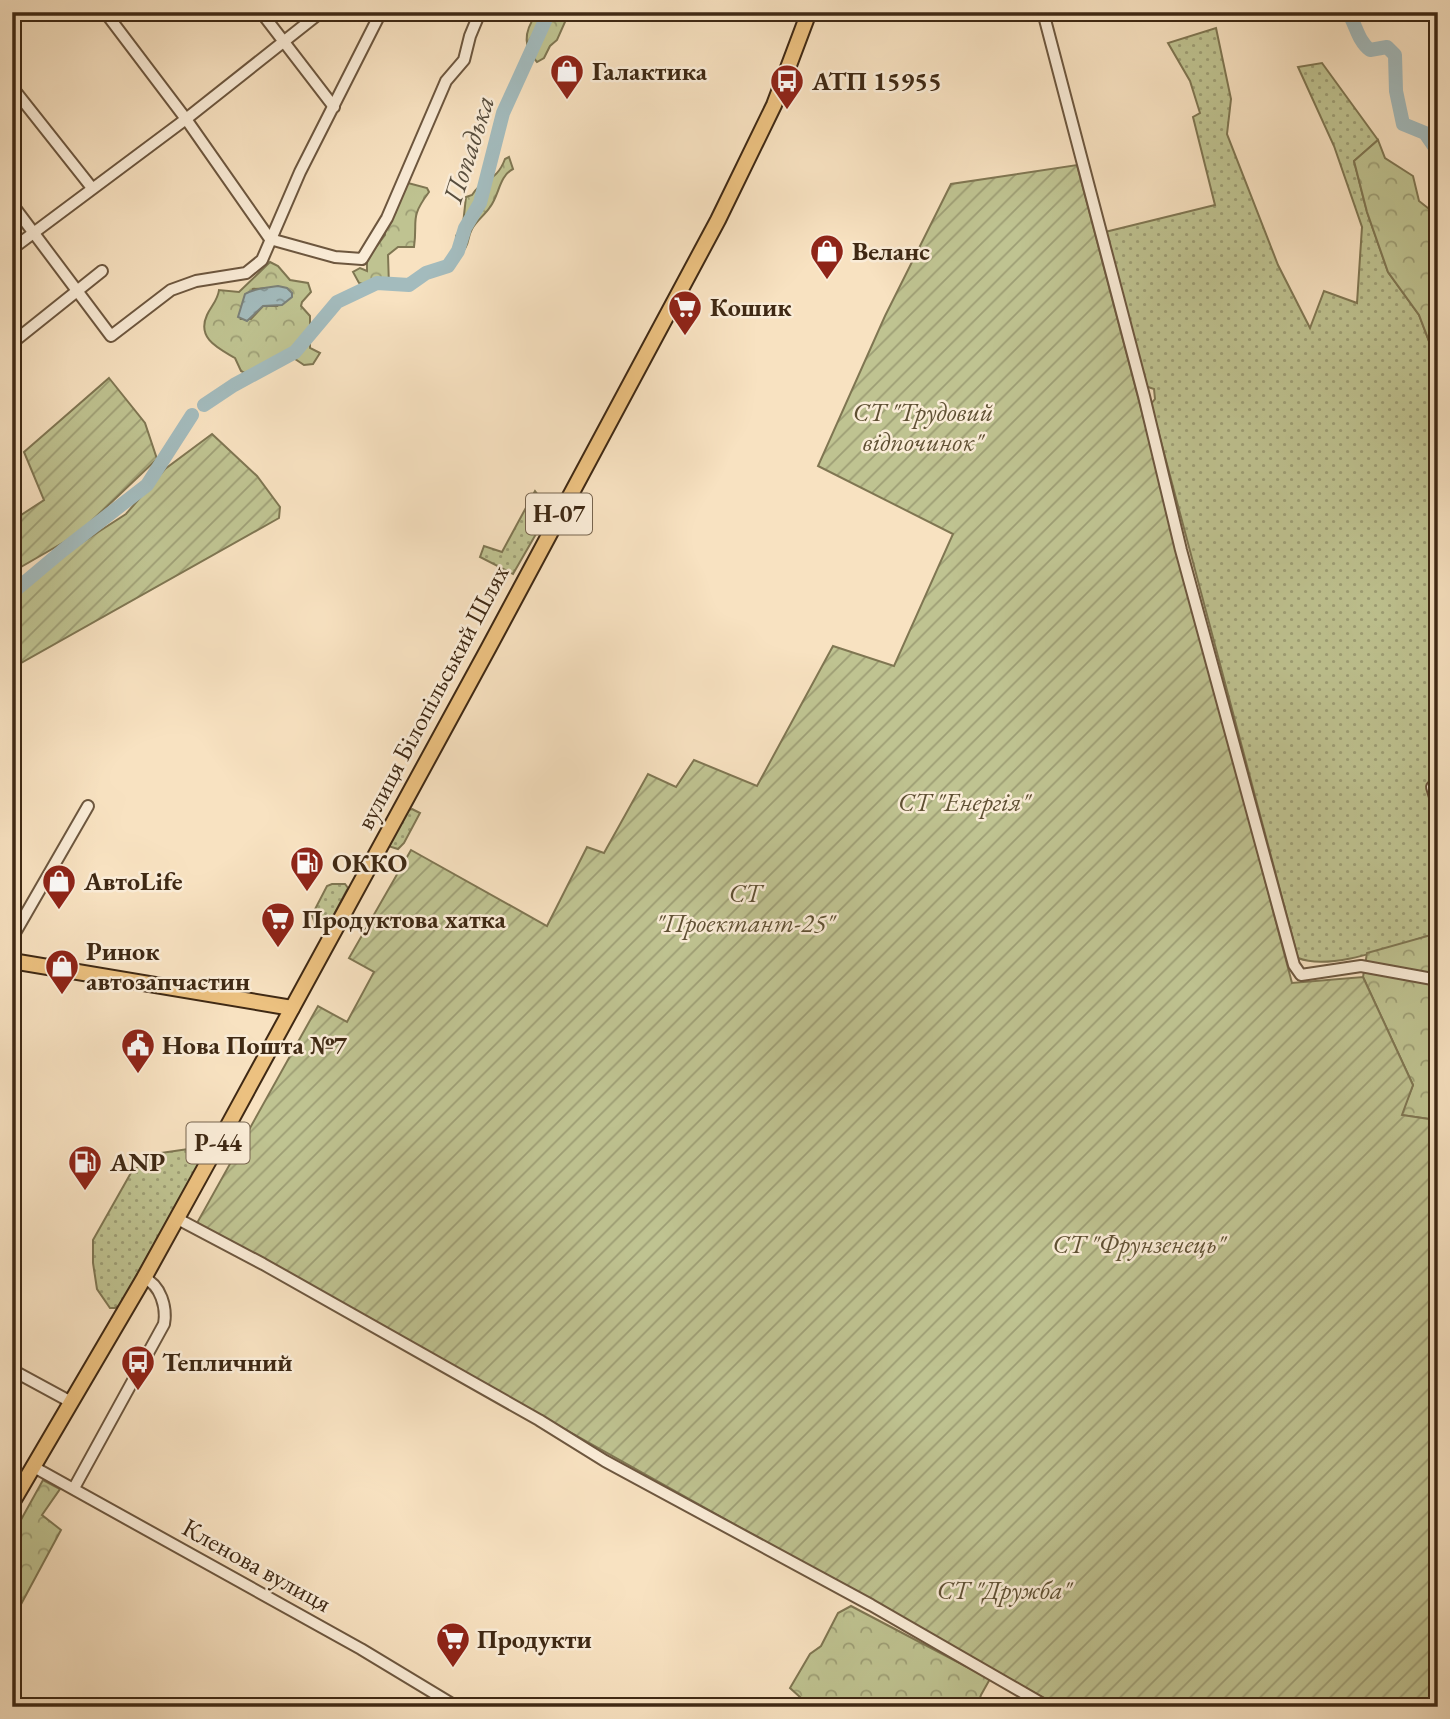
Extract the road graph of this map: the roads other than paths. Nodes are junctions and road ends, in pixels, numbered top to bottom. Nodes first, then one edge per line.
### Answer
1 (105, 12) edge
2 (261, 12) edge
3 (321, 12) edge
4 (381, 12) edge
5 (480, 12) edge
6 (809, 12) edge
7 (1043, 12) edge
8 (284, 42) junction
9 (12, 87) edge
10 (334, 107) junction
11 (186, 119) junction
12 (92, 188) junction
13 (12, 204) edge
14 (34, 232) junction
15 (270, 239) junction
16 (12, 249) edge
17 (102, 271) dead end
18 (77, 291) junction
19 (12, 343) edge
20 (1432, 787) dead end
21 (88, 806) dead end
22 (1438, 807) edge
23 (12, 938) edge
24 (12, 961) edge
25 (1438, 980) edge
26 (292, 1008) junction
27 (176, 1218) junction
28 (144, 1278) junction
29 (12, 1370) edge
30 (71, 1402) junction
31 (32, 1466) junction
32 (74, 1488) junction
33 (12, 1503) edge
34 (457, 1707) edge
35 (1048, 1707) edge

1 - 11 street
2 - 8 street
3 - 8 street
4 - 10 street
5 - 15 street
6 - 26 main road, вулиця Білопільський Шлях / Н-07
7 - 25 street
8 - 10 street
8 - 11 street
9 - 12 street
10 - 15 street
11 - 12 street
11 - 15 street
12 - 14 street
13 - 14 street
14 - 16 street
14 - 18 street
15 - 18 street
17 - 18 street
18 - 19 street
20 - 22 street
21 - 23 street
24 - 26 main road
26 - 27 main road, вулиця Білопільський Шлях / Р-44
27 - 28 main road, вулиця Білопільський Шлях / Р-44
27 - 35 street
28 - 30 main road, вулиця Білопільський Шлях / Р-44
28 - 32 street
29 - 30 street
30 - 31 main road, вулиця Білопільський Шлях / Р-44
31 - 32 street, Кленова вулиця
31 - 33 main road, вулиця Білопільський Шлях / Р-44
32 - 34 street, Кленова вулиця

